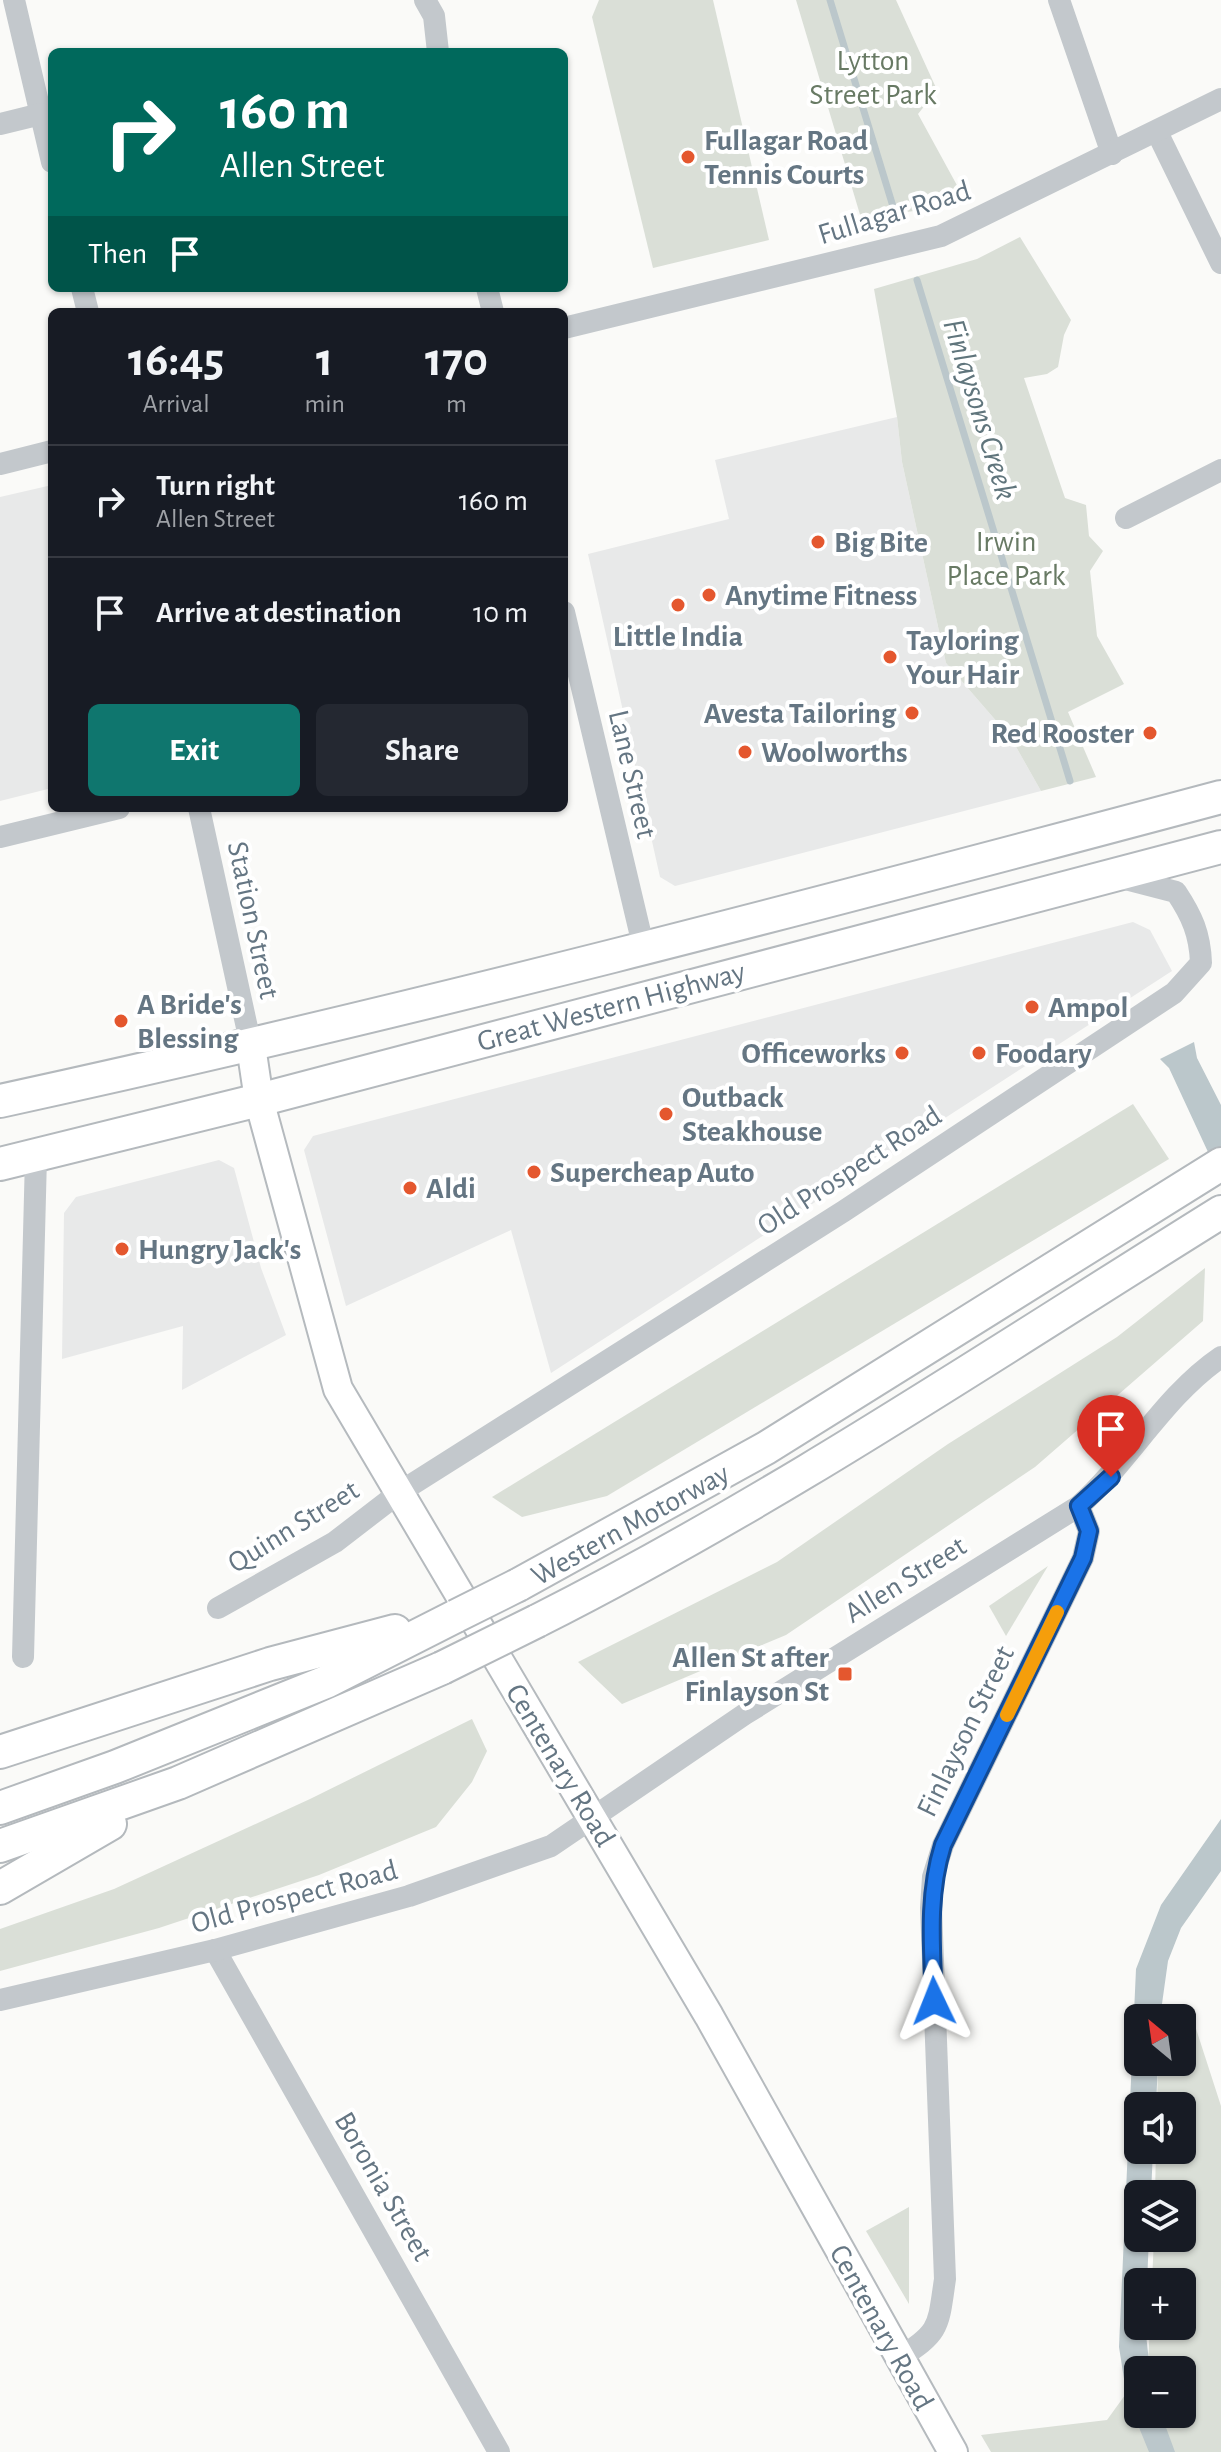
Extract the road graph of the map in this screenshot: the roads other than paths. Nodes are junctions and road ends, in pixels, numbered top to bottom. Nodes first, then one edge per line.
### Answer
1 (14, 0) edge
2 (413, 0) edge
3 (425, 0) edge
4 (1059, 0) edge
5 (437, 42) edge
6 (1221, 99) edge
7 (41, 114) junction
8 (0, 124) edge
9 (1157, 132) junction
10 (48, 145) edge
11 (1112, 154) junction
12 (1221, 263) edge
13 (568, 327) edge
14 (48, 452) edge
15 (0, 464) edge
16 (1221, 470) edge
17 (1126, 518) dead end
18 (568, 629) edge
19 (1221, 797) edge
20 (103, 812) edge
21 (200, 812) edge
22 (0, 837) edge
23 (1221, 847) edge
24 (1113, 877) junction
25 (644, 949) junction
26 (251, 1046) junction
27 (259, 1100) junction
28 (0, 1101) edge
29 (36, 1157) junction
30 (0, 1164) edge
31 (1221, 1164) edge
32 (1213, 1217) edge
33 (1221, 1357) edge
34 (400, 1492) junction
35 (1079, 1506) junction
36 (218, 1608) dead end
37 (421, 1628) junction
38 (23, 1657) dead end
39 (0, 1752) edge
40 (178, 1783) junction
41 (0, 1808) edge
42 (591, 1816) junction
43 (0, 1846) edge
44 (0, 1888) edge
45 (215, 1950) junction
46 (0, 2000) edge
47 (899, 2358) junction
48 (499, 2452) edge
49 (953, 2452) edge

1 - 7 street
2 - 5 street
3 - 5 street
4 - 11 street
6 - 9 street, Fullagar Road
7 - 8 street
7 - 10 street
9 - 11 street, Fullagar Road
9 - 12 street
11 - 13 street, Fullagar Road
14 - 15 street
16 - 17 street
18 - 25 street, Lane Street
19 - 25 highway, Great Western Highway
20 - 22 street
21 - 26 street, Station Street
23 - 24 highway, Great Western Highway
24 - 27 highway, Great Western Highway
24 - 34 street, Old Prospect Road
25 - 26 highway, Great Western Highway
26 - 27 main road, Centenary Road
26 - 28 highway, Great Western Highway
27 - 29 highway, Great Western Highway
27 - 34 main road, Centenary Road
29 - 30 highway, Great Western Highway
29 - 38 street
31 - 37 highway, Western Motorway, bridge
32 - 40 highway, Western Motorway, bridge
33 - 35 street, Allen Street
34 - 36 street, Quinn Street
34 - 42 main road, Centenary Road
35 - 42 street, Allen Street
35 - 47 street, Finlayson Street
37 - 39 highway
37 - 41 highway
40 - 43 highway, Western Motorway
40 - 44 highway
42 - 45 street, Old Prospect Road
42 - 47 main road, Centenary Road
45 - 46 street, Old Prospect Road
45 - 48 street, Boronia Street
47 - 49 main road, Centenary Road

